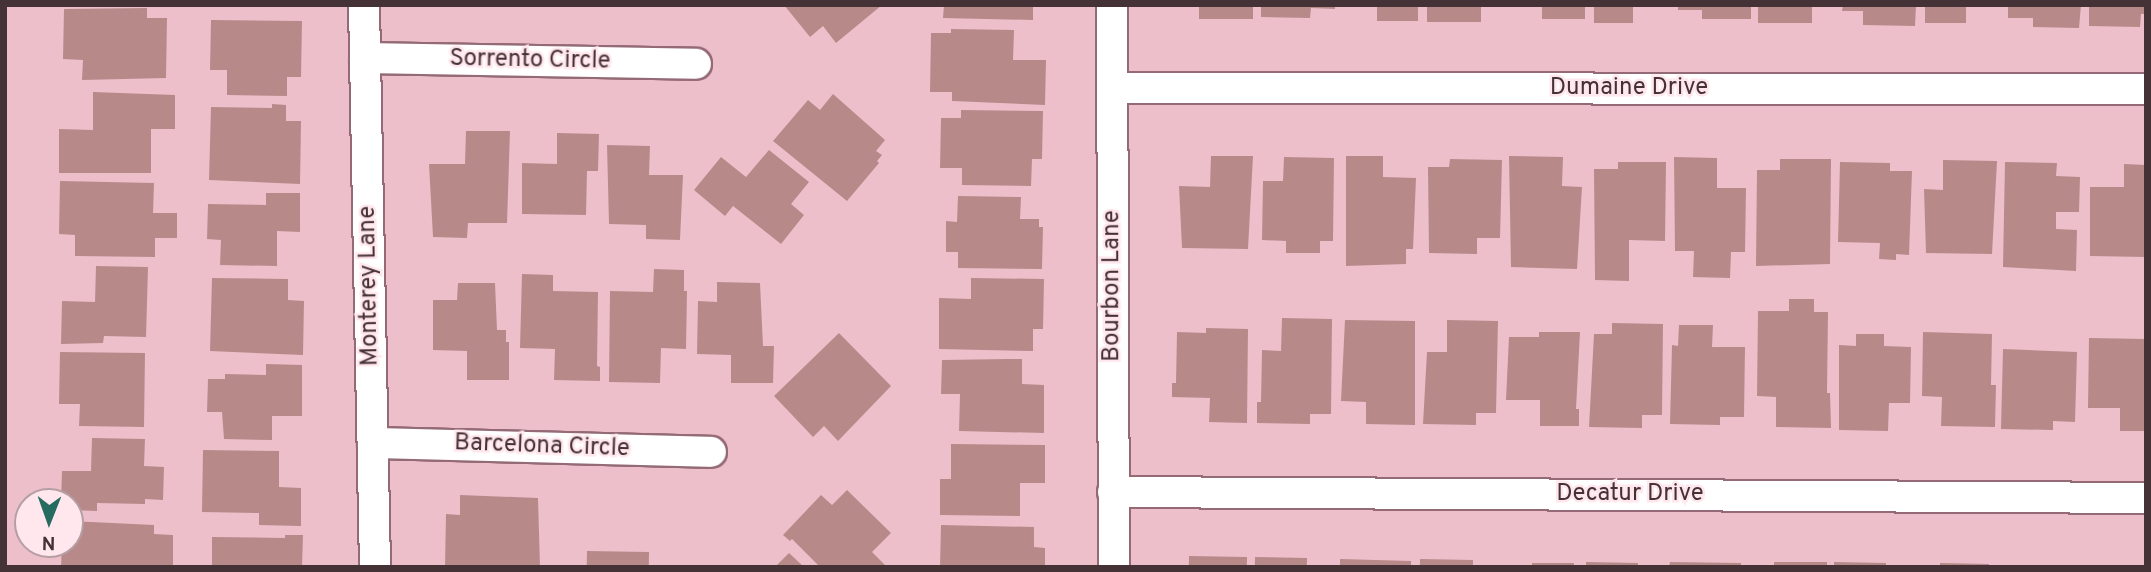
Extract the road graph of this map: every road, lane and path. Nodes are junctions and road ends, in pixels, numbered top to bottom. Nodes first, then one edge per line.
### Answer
1 (364, 5) edge
2 (1112, 5) edge
3 (365, 58) junction
4 (696, 64) dead end
5 (1112, 88) junction
6 (2146, 89) edge
7 (373, 443) junction
8 (711, 452) dead end
9 (1113, 492) junction
10 (2146, 498) edge
11 (375, 567) edge
12 (1114, 567) edge

1 - 3 street, Monterey Lane
2 - 5 street, Bourbon Lane
3 - 4 street, Sorrento Circle
3 - 7 street, Monterey Lane
5 - 6 street, Dumaine Drive
5 - 9 street, Bourbon Lane
7 - 8 street, Barcelona Circle
7 - 11 street, Monterey Lane
9 - 10 street, Decatur Drive
9 - 12 street, Bourbon Lane

